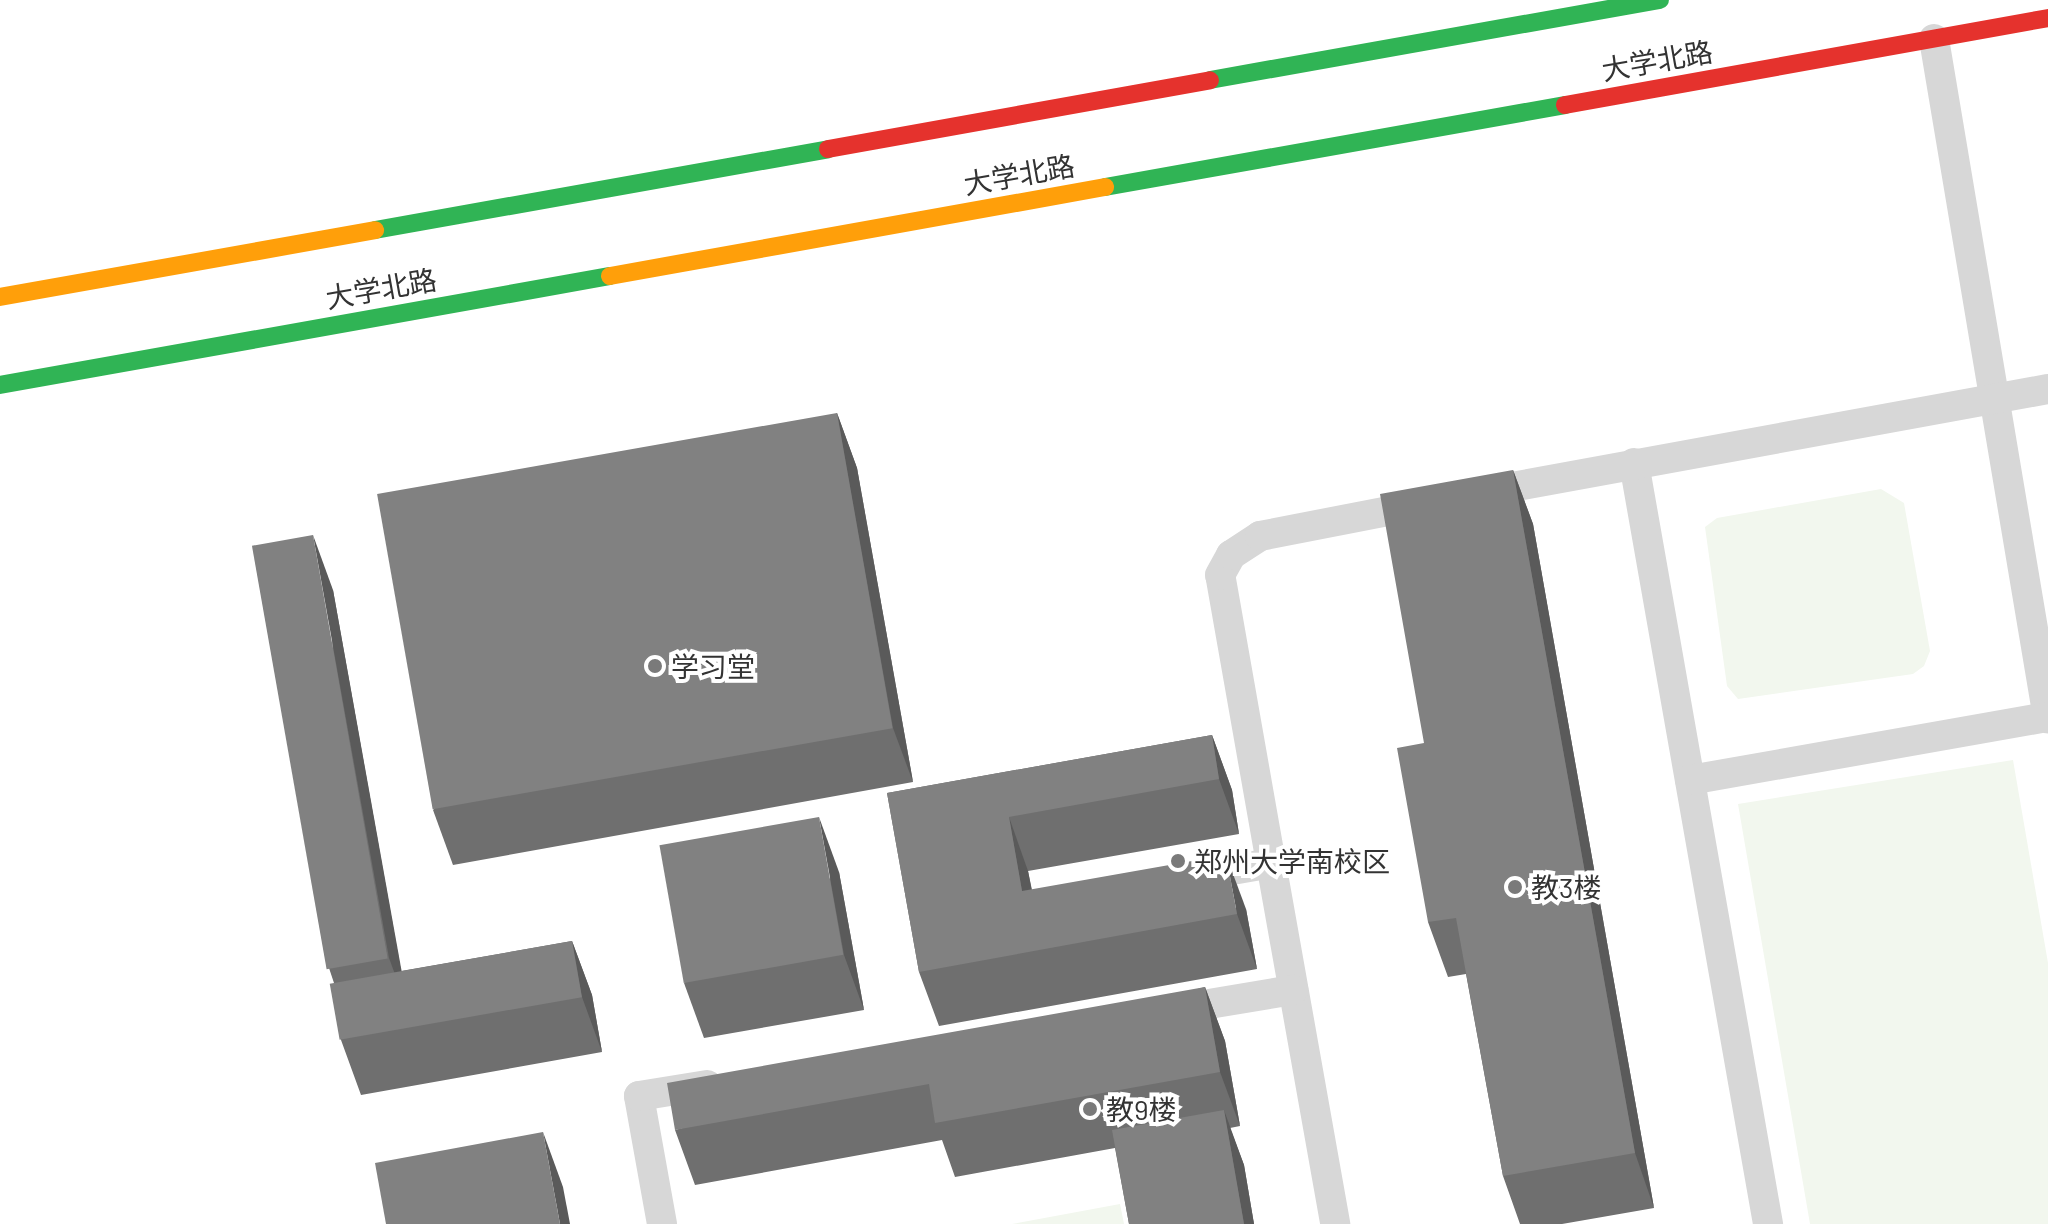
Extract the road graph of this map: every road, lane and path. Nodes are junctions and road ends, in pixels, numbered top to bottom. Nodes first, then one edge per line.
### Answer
1 (1660, 0) edge
2 (2048, 18) edge
3 (1934, 39) junction
4 (0, 297) edge
5 (0, 385) edge
6 (2048, 389) edge
7 (1994, 399) junction
8 (1634, 463) junction
9 (2048, 718) edge
10 (1690, 780) junction
11 (1271, 863) junction
12 (1163, 882) edge
13 (1293, 990) junction
14 (1138, 1015) edge
15 (733, 1081) edge
16 (662, 1224) edge
17 (1335, 1224) edge
18 (1768, 1224) edge

1 - 4 main road, 大学北路
2 - 3 main road, 大学北路
3 - 5 main road, 大学北路
3 - 7 lane
6 - 7 lane
7 - 8 lane
7 - 9 lane
8 - 10 lane
8 - 11 lane
9 - 10 lane
10 - 18 lane
11 - 12 lane
11 - 13 lane
13 - 14 lane
13 - 17 lane
15 - 16 lane

